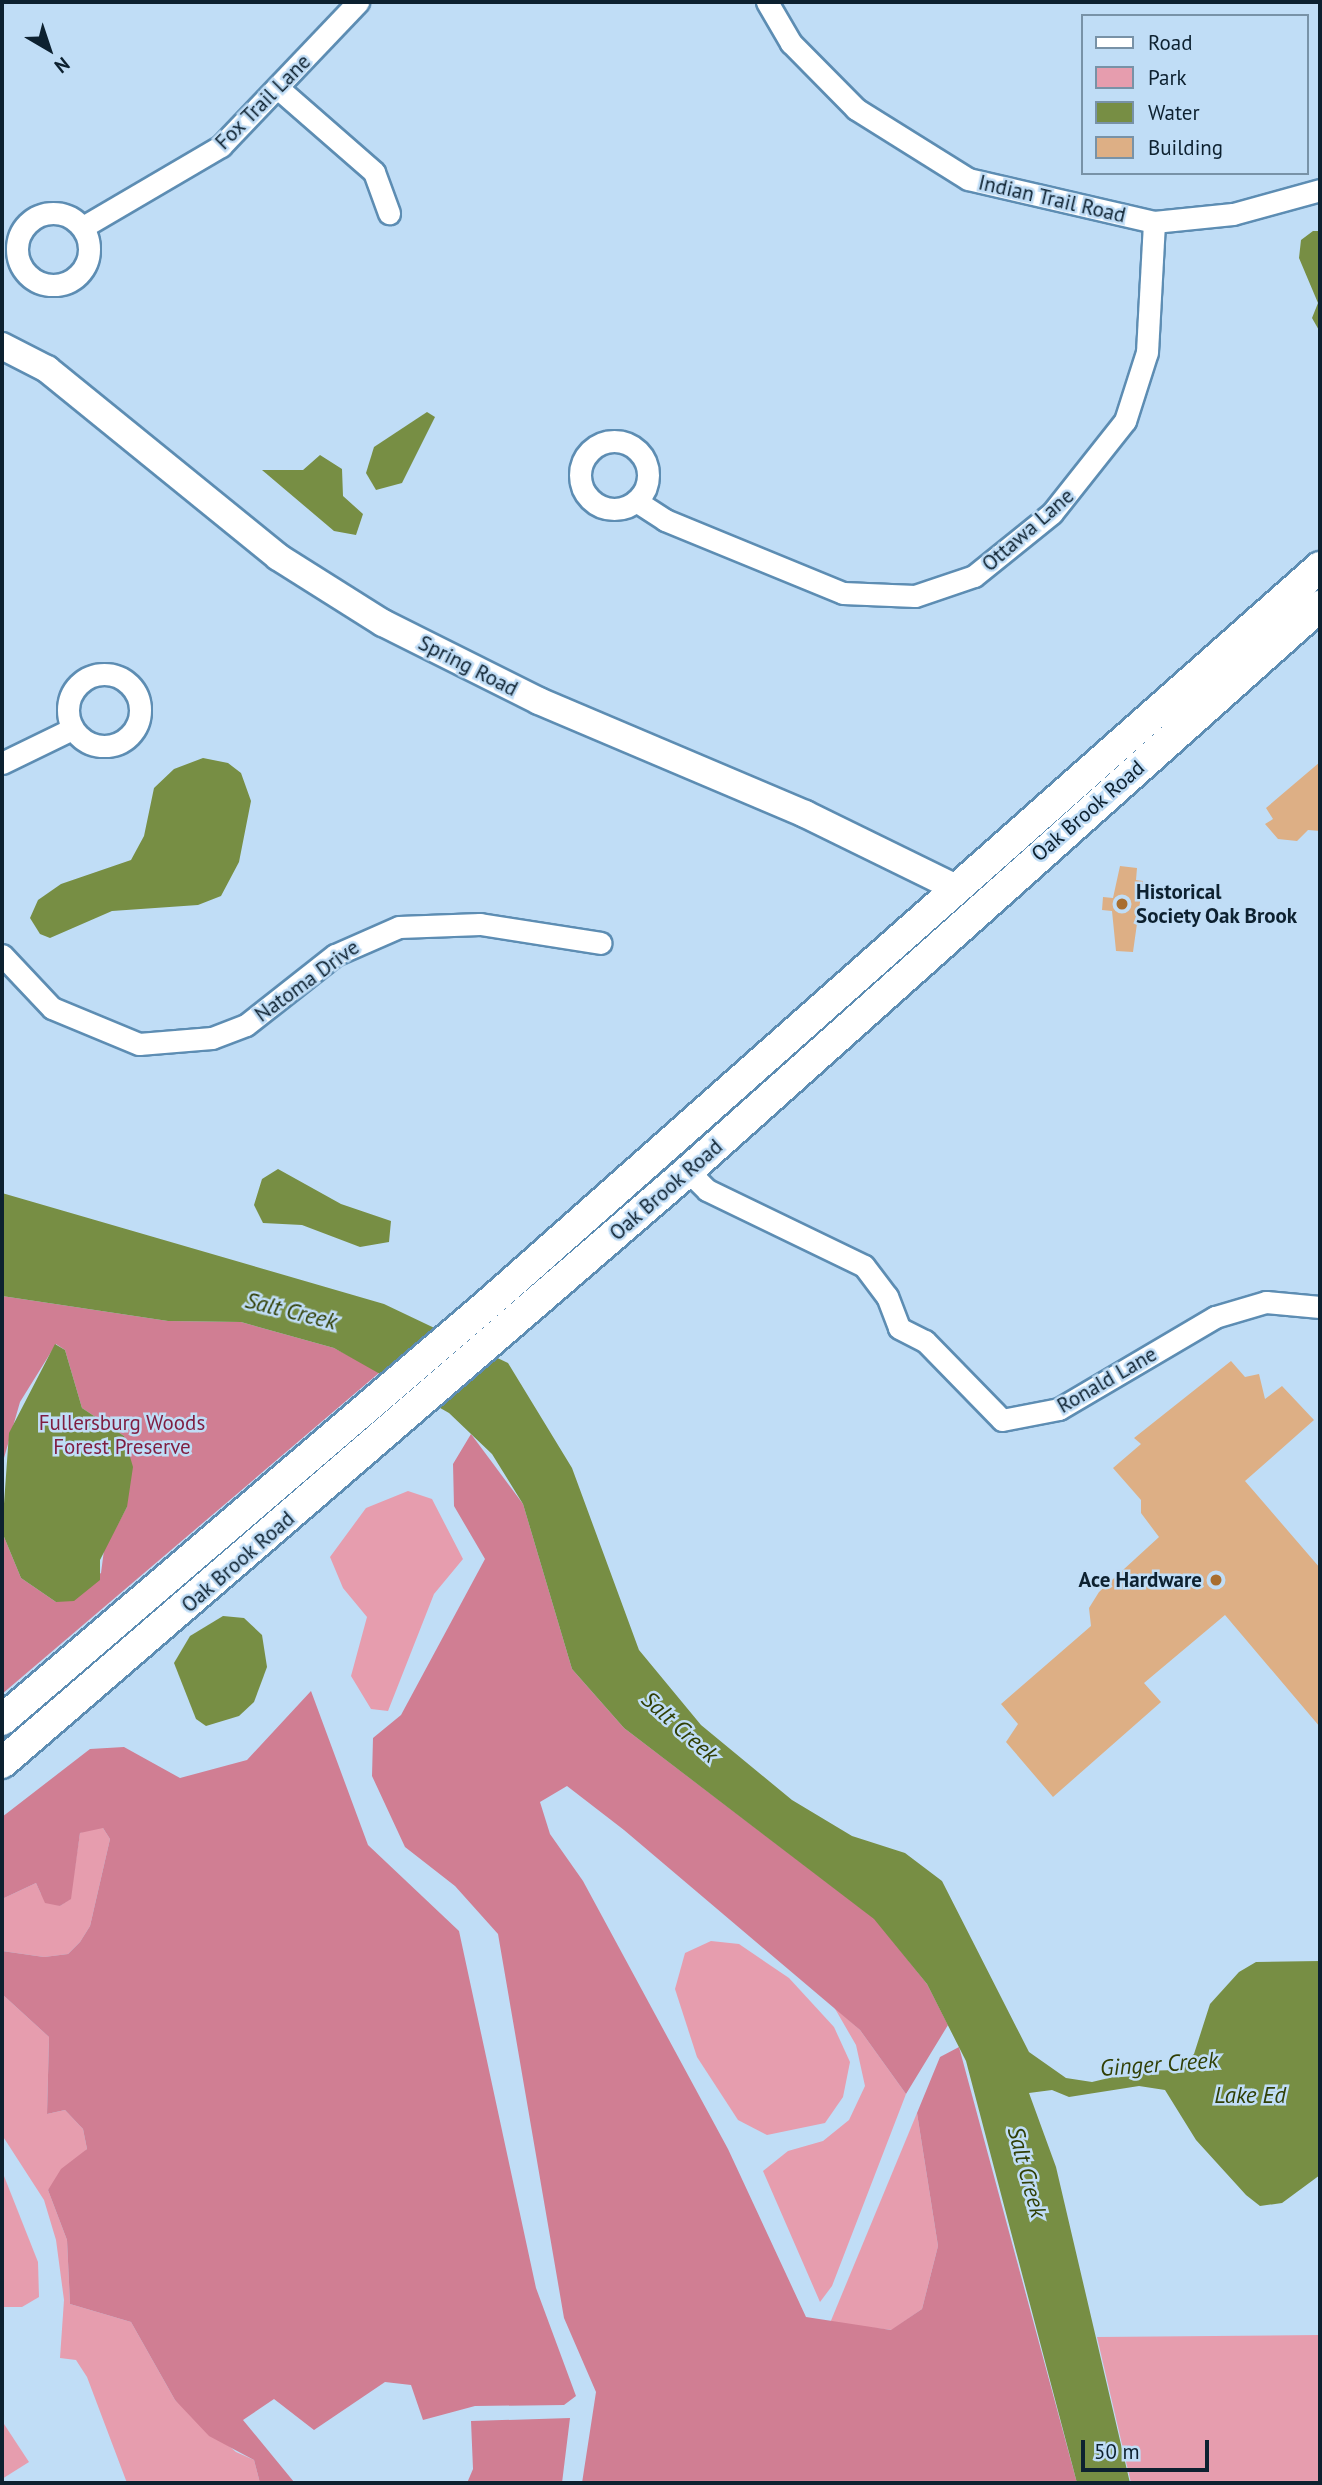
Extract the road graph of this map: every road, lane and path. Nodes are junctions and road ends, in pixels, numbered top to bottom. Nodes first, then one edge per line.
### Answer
1 (358, 2) edge
2 (767, 2) edge
3 (279, 89) junction
4 (1320, 190) edge
5 (389, 213) dead end
6 (1154, 222) junction
7 (83, 227) dead end
8 (2, 346) edge
9 (636, 501) dead end
10 (1320, 567) edge
11 (1320, 606) edge
12 (70, 730) dead end
13 (2, 763) edge
14 (969, 898) junction
15 (601, 943) dead end
16 (2, 955) edge
17 (688, 1171) junction
18 (1320, 1307) edge
19 (2, 1720) edge
20 (2, 1763) edge

1 - 3 street, Fox Trail Lane
2 - 6 street, Indian Trail Road
3 - 5 street
3 - 7 street, Fox Trail Lane
4 - 6 street, Indian Trail Road
6 - 9 street, Ottawa Lane
8 - 14 street, Spring Road
10 - 14 main road, Oak Brook Road
11 - 14 main road, Oak Brook Road
12 - 13 street
14 - 17 main road, Oak Brook Road
14 - 19 main road, Oak Brook Road
15 - 16 street, Natoma Drive
17 - 18 street, Ronald Lane
17 - 20 main road, Oak Brook Road

